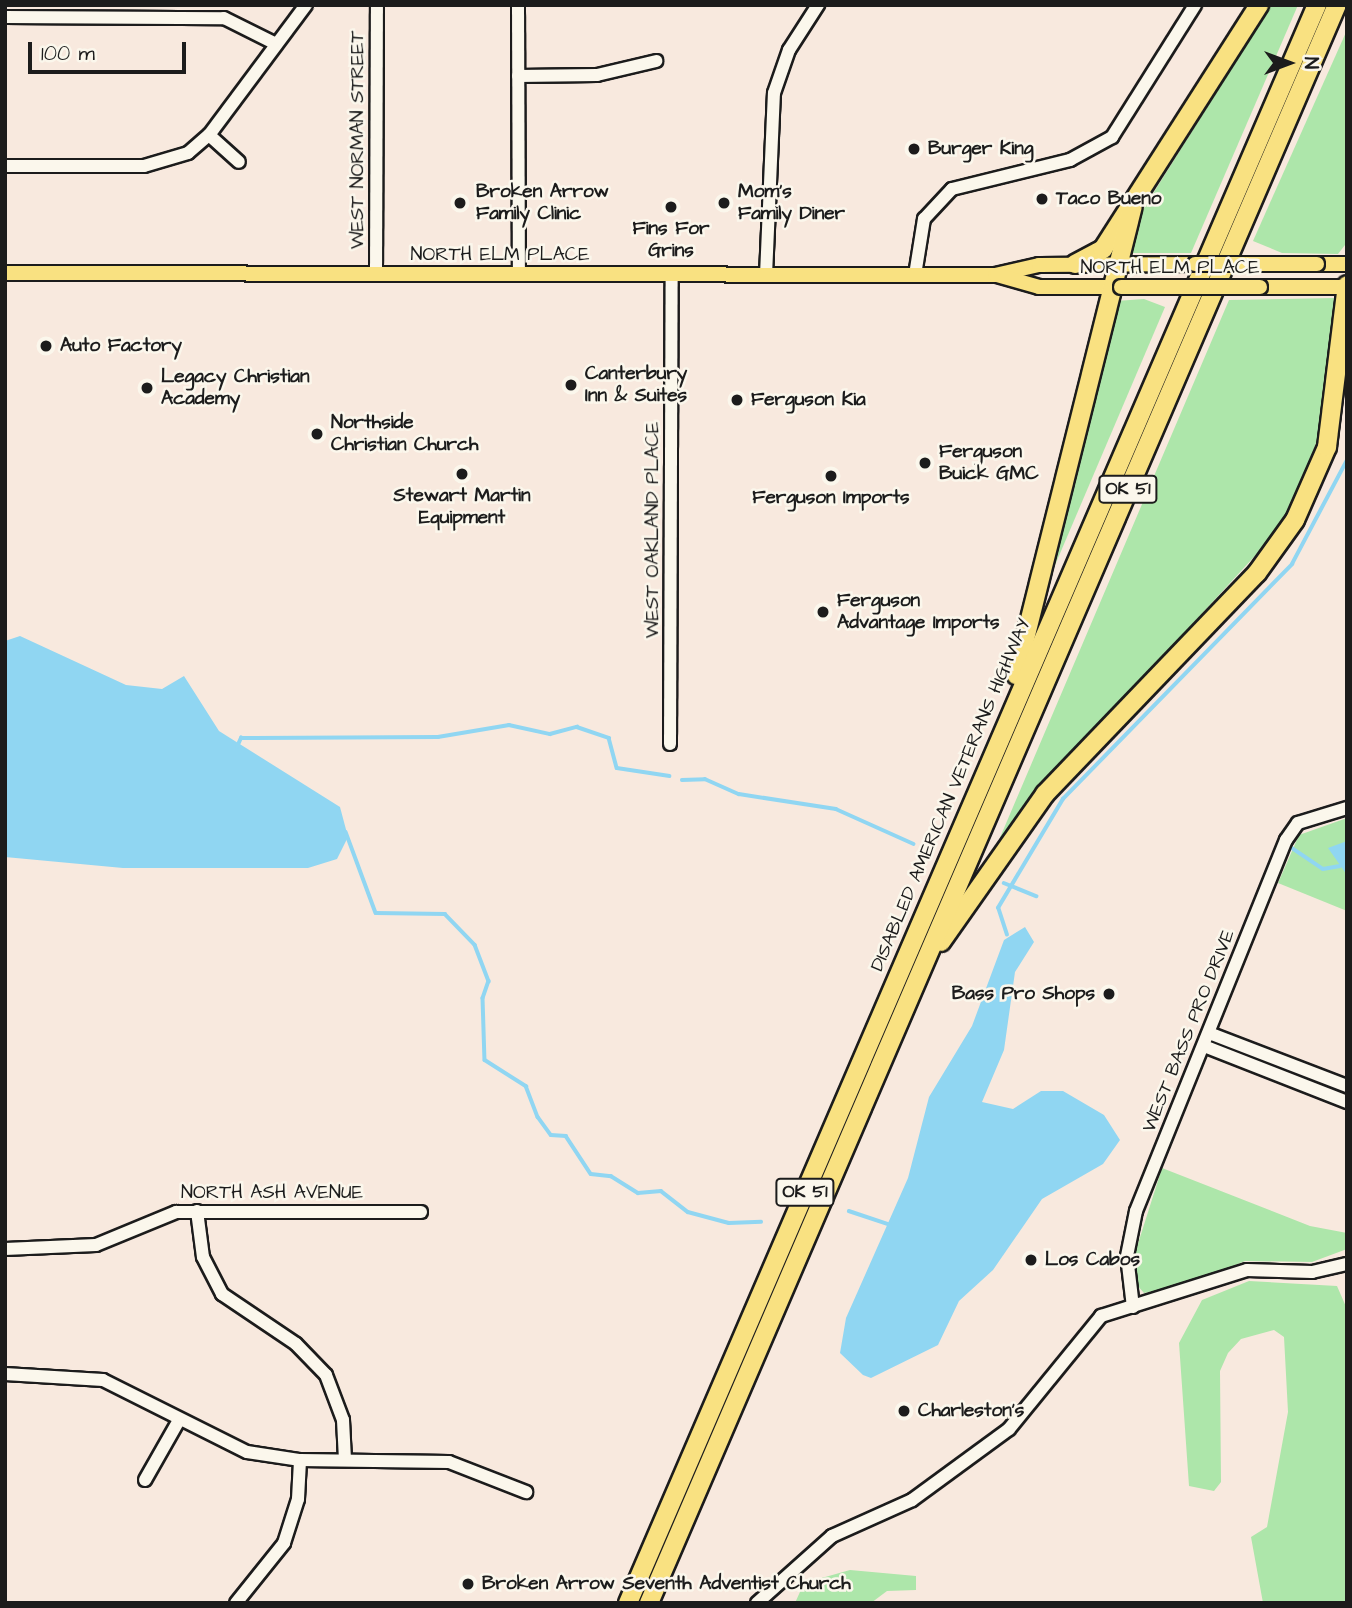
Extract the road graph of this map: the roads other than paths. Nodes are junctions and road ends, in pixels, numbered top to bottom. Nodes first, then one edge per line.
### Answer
1 (306, 5) edge
2 (377, 5) edge
3 (519, 5) edge
4 (818, 5) edge
5 (1195, 5) edge
6 (1259, 5) edge
7 (1317, 5) edge
8 (1338, 5) edge
9 (5, 17) edge
10 (276, 44) junction
11 (656, 61) dead end
12 (519, 76) junction
13 (209, 135) junction
14 (239, 162) dead end
15 (5, 166) edge
16 (1133, 207) junction
17 (1075, 264) junction
18 (1123, 264) junction
19 (1347, 264) edge
20 (5, 273) edge
21 (376, 274) junction
22 (519, 275) junction
23 (672, 275) junction
24 (766, 275) junction
25 (915, 275) junction
26 (995, 275) junction
27 (1116, 287) junction
28 (1347, 287) edge
29 (1005, 722) junction
30 (670, 744) dead end
31 (1347, 808) edge
32 (919, 974) junction
33 (1206, 1040) junction
34 (1347, 1086) edge
35 (1347, 1102) edge
36 (197, 1211) junction
37 (421, 1212) dead end
38 (5, 1249) edge
39 (1346, 1265) edge
40 (1133, 1307) junction
41 (5, 1374) edge
42 (178, 1422) junction
43 (300, 1460) junction
44 (345, 1460) junction
45 (145, 1480) dead end
46 (526, 1492) dead end
47 (236, 1603) edge
48 (628, 1603) edge
49 (649, 1603) edge
50 (757, 1603) edge

1 - 10 street
2 - 21 street, WEST NORMAN STREET
3 - 12 street
4 - 24 street
5 - 25 street
6 - 16 highway
7 - 29 highway, DISABLED AMERICAN VETERANS HIGHWAY / OK 51
8 - 32 highway, DISABLED AMERICAN VETERANS HIGHWAY / OK 51
9 - 10 street
10 - 13 street
11 - 12 street
12 - 22 street
13 - 14 street
13 - 15 street
16 - 17 highway
16 - 18 highway
17 - 18 main road, NORTH ELM PLACE
17 - 26 main road, NORTH ELM PLACE
18 - 19 main road, NORTH ELM PLACE, bridge
18 - 27 highway
20 - 21 main road, NORTH ELM PLACE
21 - 22 main road, NORTH ELM PLACE
22 - 23 main road, NORTH ELM PLACE
23 - 24 main road, NORTH ELM PLACE
23 - 30 street, WEST OAKLAND PLACE
24 - 25 main road, NORTH ELM PLACE
25 - 26 main road, NORTH ELM PLACE
26 - 27 main road, NORTH ELM PLACE
27 - 28 main road, NORTH ELM PLACE, bridge
27 - 29 highway
28 - 32 highway
29 - 48 highway, DISABLED AMERICAN VETERANS HIGHWAY / OK 51
31 - 33 street, WEST BASS PRO DRIVE
32 - 49 highway, DISABLED AMERICAN VETERANS HIGHWAY / OK 51
33 - 34 street
33 - 35 street
33 - 40 street, WEST BASS PRO DRIVE
36 - 37 street, NORTH ASH AVENUE
36 - 38 street, NORTH ASH AVENUE
36 - 44 street
39 - 40 street
40 - 50 street
41 - 42 street
42 - 43 street
42 - 45 street
43 - 44 street
43 - 47 street
44 - 46 street

